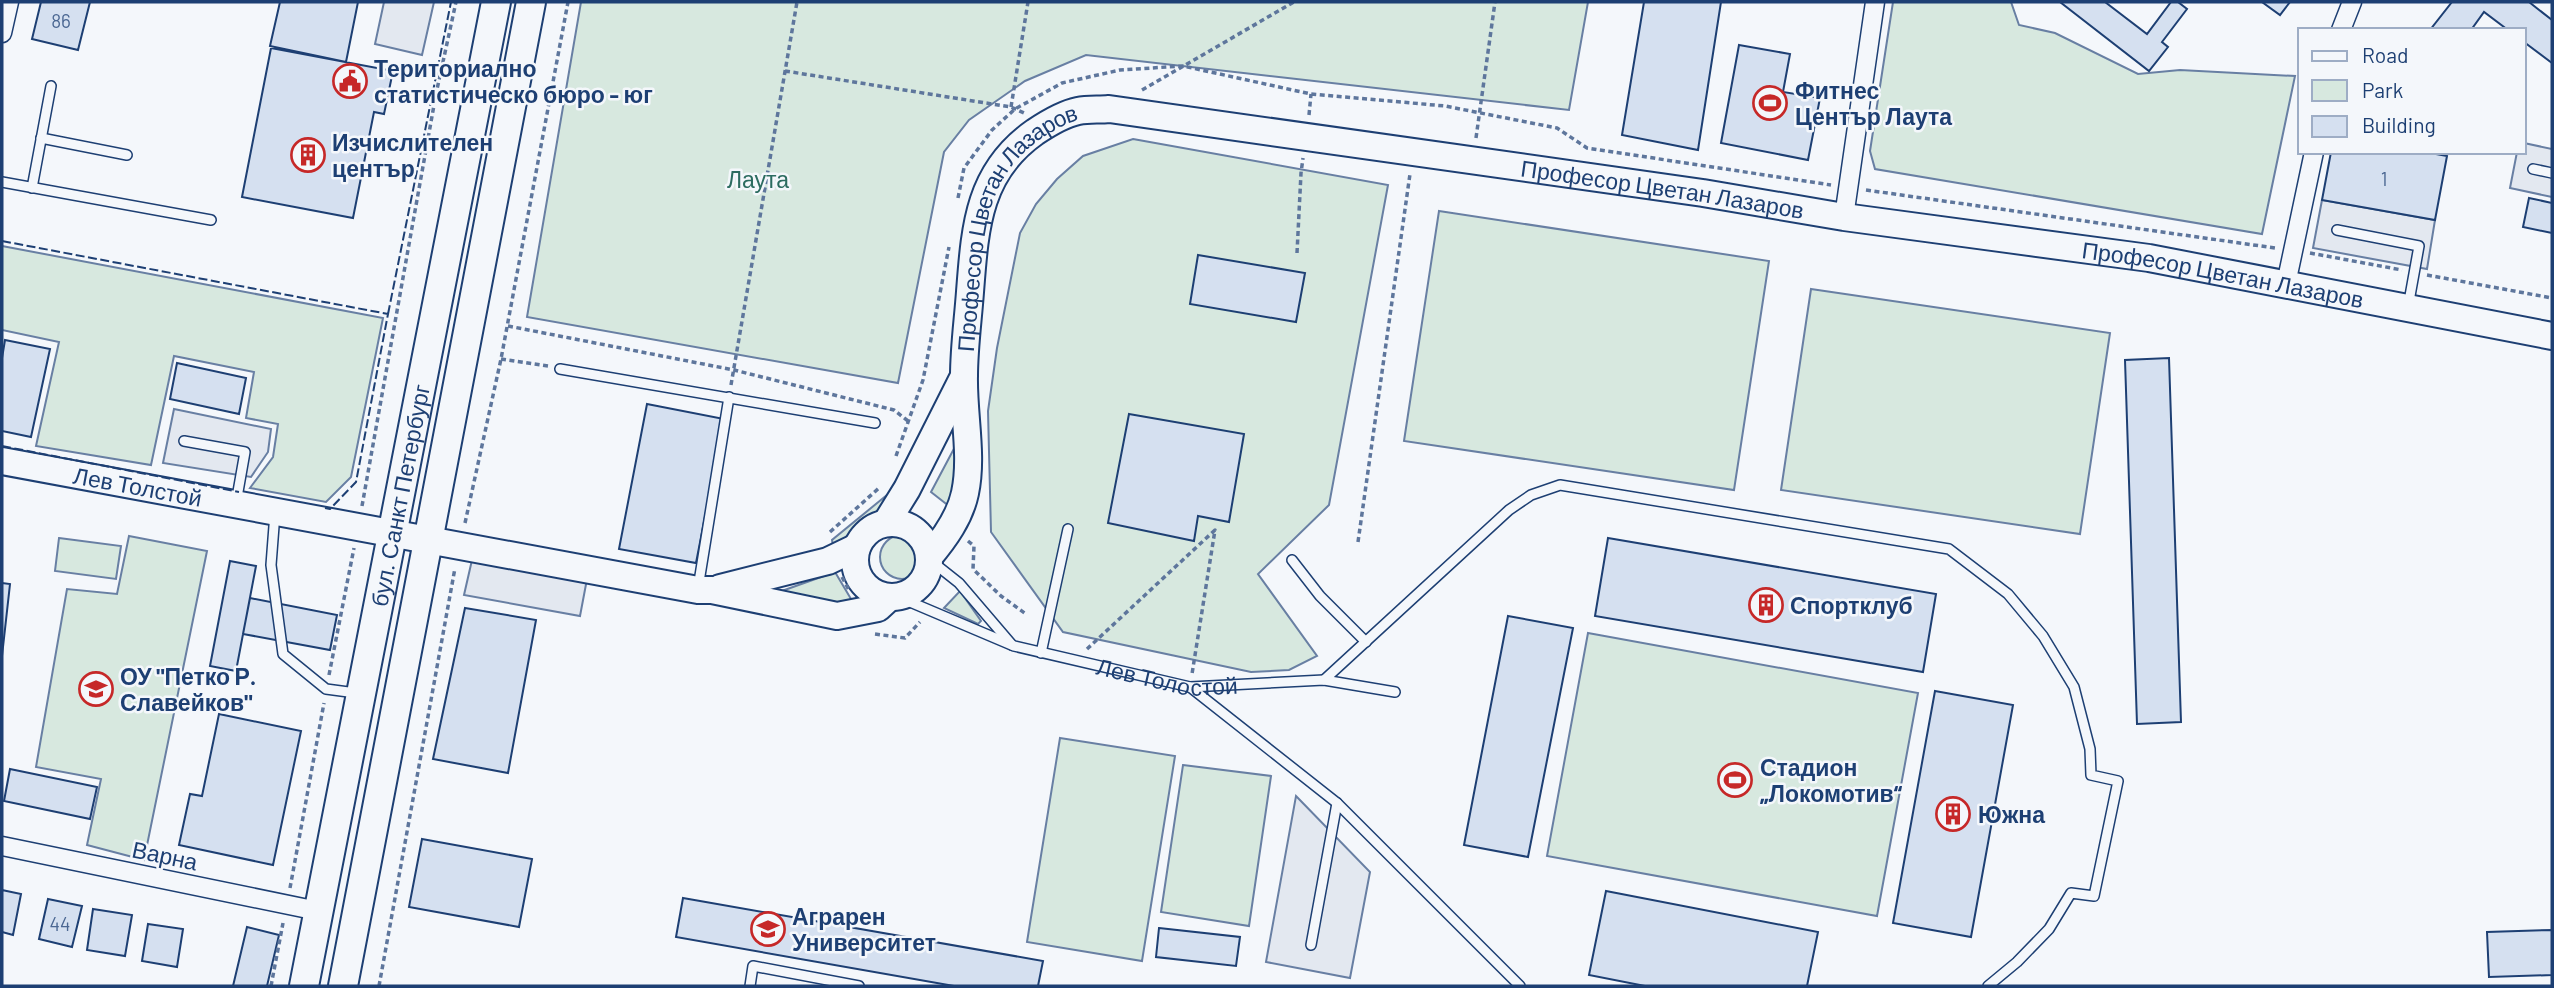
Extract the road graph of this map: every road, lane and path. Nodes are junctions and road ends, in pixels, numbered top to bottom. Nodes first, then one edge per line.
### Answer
1 (9, 2) edge
2 (456, 2) edge
3 (496, 2) edge
4 (531, 2) edge
5 (568, 2) edge
6 (797, 2) edge
7 (1028, 2) edge
8 (1294, 2) edge
9 (1494, 2) edge
10 (1875, 2) edge
11 (2352, 2) edge
12 (2343, 28) edge
13 (2, 33) edge
14 (785, 71) junction
15 (51, 86) dead end
16 (1141, 90) dead end
17 (1311, 94) dead end
18 (1307, 136) junction
19 (41, 138) junction
20 (1413, 151) junction
21 (2314, 154) edge
22 (127, 155) dead end
23 (1473, 160) junction
24 (2533, 169) dead end
25 (2552, 173) edge
26 (2, 182) edge
27 (32, 188) junction
28 (1844, 217) junction
29 (211, 220) dead end
30 (2337, 230) dead end
31 (1297, 253) dead end
32 (2286, 284) junction
33 (2408, 307) junction
34 (508, 326) junction
35 (2552, 337) edge
36 (501, 359) junction
37 (560, 369) joint
38 (734, 370) junction
39 (964, 376) junction
40 (729, 397) junction
41 (908, 421) dead end
42 (875, 423) dead end
43 (184, 441) dead end
44 (2, 461) edge
45 (885, 483) dead end
46 (236, 504) junction
47 (275, 511) junction
48 (886, 523) junction
49 (358, 527) junction
50 (1068, 529) dead end
51 (394, 534) junction
52 (428, 540) junction
53 (1358, 542) dead end
54 (459, 546) junction
55 (857, 547) junction
56 (929, 558) junction
57 (1292, 560) dead end
58 (828, 561) junction
59 (973, 569) dead end
60 (960, 583) junction
61 (705, 590) junction
62 (893, 596) junction
63 (930, 611) junction
64 (861, 612) junction
65 (1366, 642) junction
66 (1014, 646) junction
67 (1041, 653) junction
68 (1074, 661) junction
69 (1324, 680) junction
70 (1190, 687) junction
71 (326, 689) junction
72 (1395, 692) dead end
73 (362, 694) junction
74 (1337, 803) junction
75 (2, 846) edge
76 (287, 905) junction
77 (318, 911) junction
78 (1311, 945) dead end
79 (271, 986) edge
80 (304, 986) edge
81 (343, 986) edge
82 (379, 986) edge
83 (750, 986) edge
84 (859, 986) edge
85 (1520, 986) edge
86 (1988, 986) edge

1 - 13 street
2 - 49 path
3 - 51 main road, бул. Санкт Петербург
4 - 52 main road, бул. Санкт Петербург
5 - 34 path
6 - 14 path
7 - 14 path
8 - 16 path
9 - 23 path
10 - 28 street
11 - 12 street
14 - 38 path
15 - 19 lane
17 - 18 path
18 - 20 street, Професор Цветан Лазаров
18 - 31 path
18 - 39 street, Професор Цветан Лазаров
19 - 22 lane
19 - 27 lane
20 - 23 street, Професор Цветан Лазаров
20 - 53 path
21 - 32 street
23 - 28 street, Професор Цветан Лазаров
24 - 25 lane
26 - 27 lane
27 - 29 lane
28 - 32 street, Професор Цветан Лазаров
30 - 33 lane
32 - 33 street, Професор Цветан Лазаров
33 - 35 street, Професор Цветан Лазаров
34 - 36 path
34 - 38 path
36 - 37 path
36 - 54 path
37 - 40 lane
38 - 40 path
38 - 41 path
39 - 48 street, Професор Цветан Лазаров
39 - 56 street, Професор Цветан Лазаров
40 - 42 lane
40 - 61 lane
43 - 46 lane
44 - 46 street, Лев Толстой
45 - 58 path
46 - 47 street, Лев Толстой
47 - 49 street
47 - 71 lane
48 - 55 street
48 - 56 street
49 - 51 street
49 - 71 path
50 - 67 lane
51 - 52 street
51 - 73 main road, бул. Санкт Петербург
52 - 54 street
52 - 81 main road, бул. Санкт Петербург
54 - 61 street
54 - 82 path
55 - 58 street
55 - 62 street
56 - 60 lane
56 - 62 street
57 - 65 lane
58 - 61 street
58 - 64 path
59 - 60 path
60 - 66 lane
61 - 64 street
62 - 63 lane, Лев Толостой
62 - 64 street
63 - 64 path
63 - 66 lane, Лев Толостой
65 - 69 lane
65 - 86 lane
66 - 67 lane, Лев Толостой
67 - 68 lane, Лев Толостой
68 - 70 lane, Лев Толостой
68 - 70 path
69 - 70 lane, Лев Толостой
69 - 72 lane, Лев Толостой
70 - 74 lane
71 - 73 lane
71 - 76 path
73 - 77 main road, бул. Санкт Петербург
74 - 78 lane
74 - 85 lane
75 - 76 street, Варна
76 - 77 street, Варна
76 - 79 path
77 - 80 main road, бул. Санкт Петербург
83 - 84 lane

